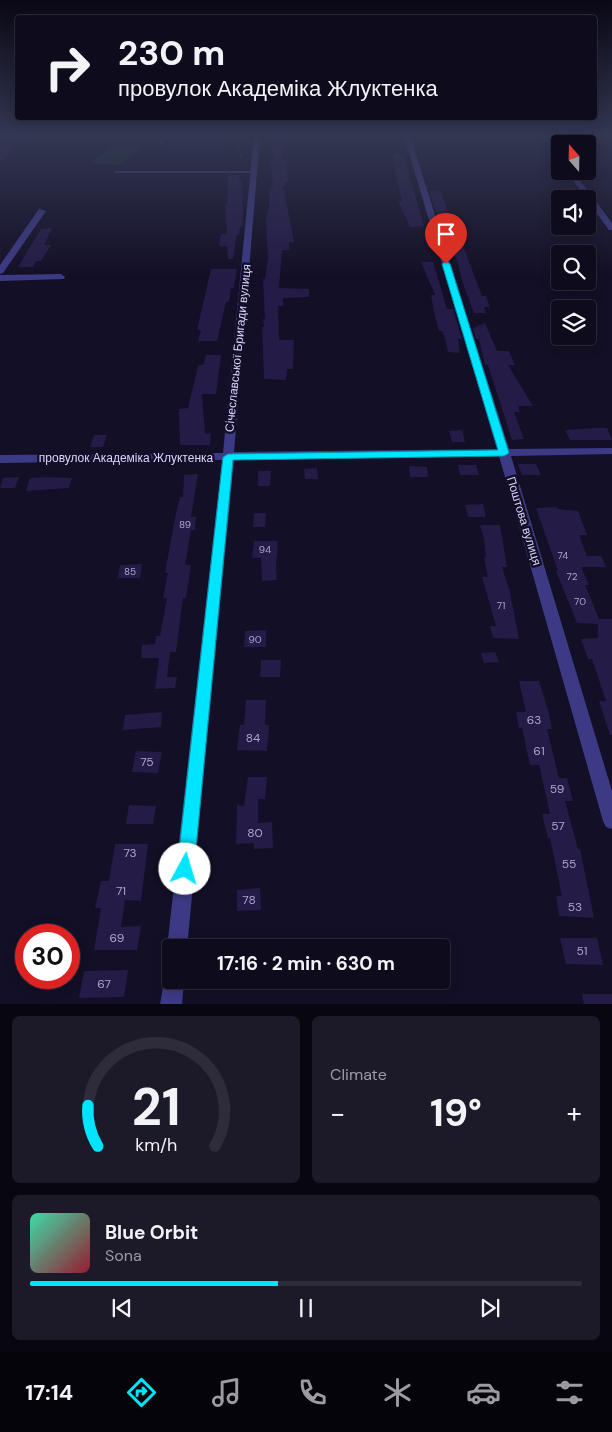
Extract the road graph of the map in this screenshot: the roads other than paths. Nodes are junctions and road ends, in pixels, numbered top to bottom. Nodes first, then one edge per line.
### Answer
1 (253, 183) edge
2 (421, 183) edge
3 (578, 183) edge
4 (42, 211) dead end
5 (612, 228) edge
6 (0, 271) edge
7 (61, 277) dead end
8 (0, 278) edge
9 (612, 451) edge
10 (504, 453) junction
11 (228, 457) junction
12 (0, 459) edge
13 (612, 821) edge
14 (178, 939) edge
15 (173, 989) edge
16 (171, 1004) edge

1 - 11 street, Січеславської Бригади вулиця
2 - 10 street, Поштова вулиця
3 - 5 street
4 - 6 street
7 - 8 street
9 - 10 street, провулок Академіка Жлуктенка
10 - 11 street, провулок Академіка Жлуктенка
10 - 13 street, Поштова вулиця
11 - 12 street, провулок Академіка Жлуктенка
11 - 14 street, Січеславської Бригади вулиця
15 - 16 street

